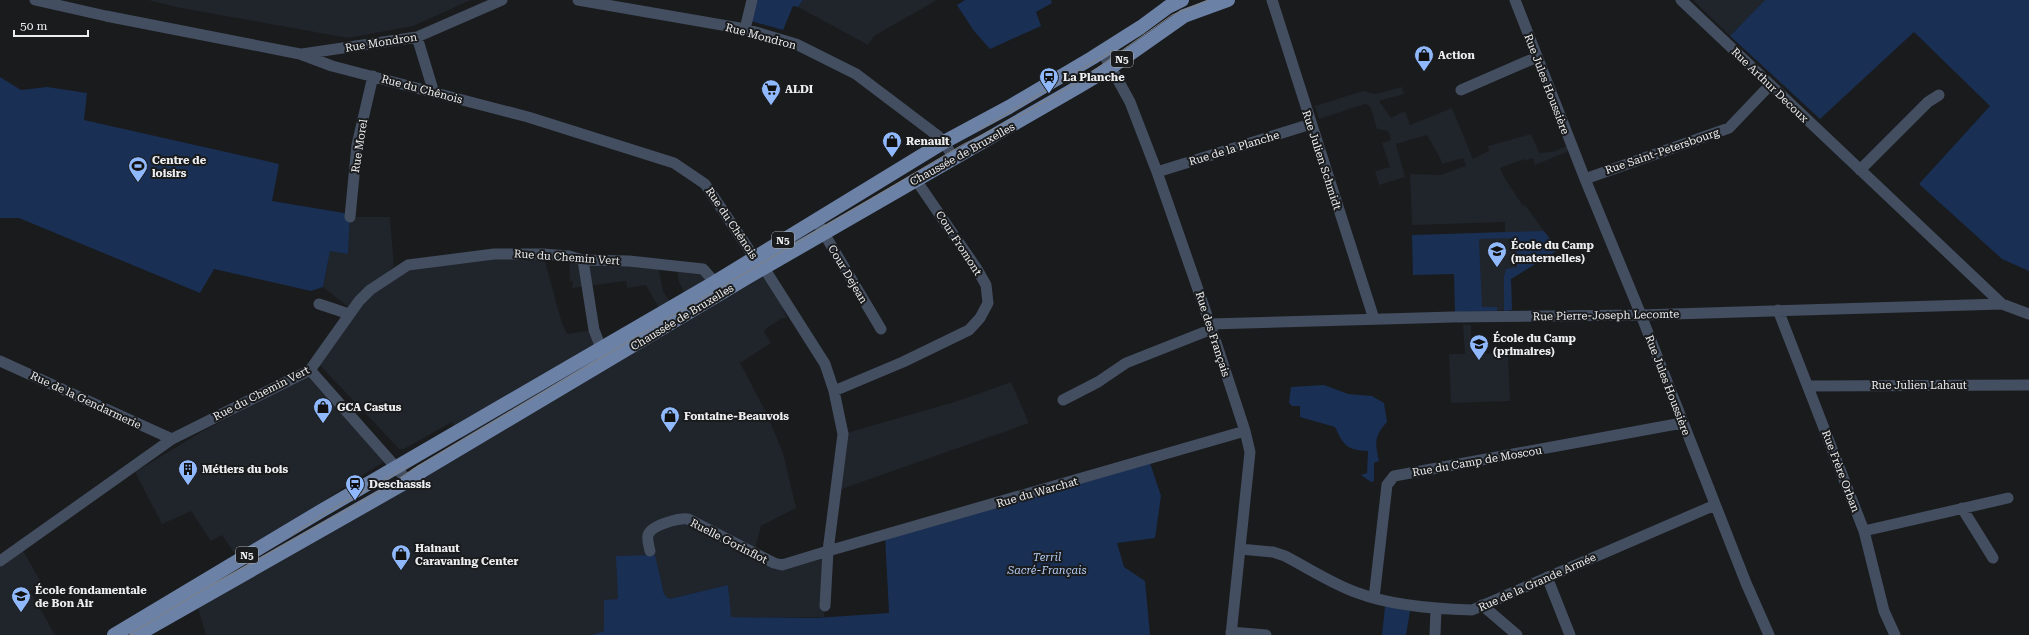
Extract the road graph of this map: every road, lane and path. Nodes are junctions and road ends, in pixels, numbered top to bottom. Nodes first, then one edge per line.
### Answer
1 (35, 0) edge
2 (502, 0) edge
3 (578, 0) edge
4 (752, 0) edge
5 (1182, 0) edge
6 (1228, 0) edge
7 (1272, 0) edge
8 (1515, 0) edge
9 (1681, 0) edge
10 (1167, 4) edge
11 (1176, 21) junction
12 (745, 29) junction
13 (417, 37) junction
14 (1102, 51) junction
15 (300, 54) junction
16 (1537, 57) junction
17 (1110, 68) junction
18 (373, 76) junction
19 (1770, 85) junction
20 (1461, 90) dead end
21 (434, 94) junction
22 (1939, 95) dead end
23 (1311, 124) junction
24 (944, 142) junction
25 (954, 159) junction
26 (1860, 170) junction
27 (1157, 172) junction
28 (1585, 179) junction
29 (916, 180) junction
30 (350, 217) dead end
31 (816, 220) junction
32 (824, 233) junction
33 (584, 260) junction
34 (760, 263) junction
35 (719, 287) junction
36 (319, 304) dead end
37 (2002, 304) junction
38 (1778, 310) junction
39 (350, 314) junction
40 (2029, 314) edge
41 (1641, 315) junction
42 (1374, 319) junction
43 (1211, 326) junction
44 (881, 329) dead end
45 (601, 348) junction
46 (0, 361) edge
47 (310, 370) junction
48 (2029, 385) edge
49 (1808, 386) junction
50 (834, 391) junction
51 (1063, 400) dead end
52 (1682, 423) junction
53 (1245, 431) junction
54 (172, 439) junction
55 (396, 468) junction
56 (408, 481) junction
57 (2008, 498) dead end
58 (1715, 504) junction
59 (1962, 508) junction
60 (1864, 531) junction
61 (1240, 548) junction
62 (650, 551) dead end
63 (828, 551) junction
64 (1993, 558) dead end
65 (0, 561) edge
66 (1547, 577) junction
67 (1374, 598) junction
68 (1482, 605) junction
69 (825, 606) dead end
70 (1436, 609) junction
71 (1231, 634) edge
72 (114, 635) edge
73 (137, 635) edge
74 (1266, 635) edge
75 (1435, 635) edge
76 (1517, 635) edge
77 (1570, 635) edge
78 (1770, 635) edge
79 (1895, 635) edge

1 - 15 street, Rue du Chênois
2 - 13 street, Rue Mondron
3 - 12 street, Rue Mondron
4 - 12 street
5 - 10 main road, Chaussée de Bruxelles / N5
6 - 11 main road, Chaussée de Bruxelles / N5
7 - 23 street, Rue Julien Schmidt
8 - 16 street, Rue Jules Houssière
9 - 19 street, Rue Arthur Decoux
10 - 11 main road
10 - 14 main road, Chaussée de Bruxelles / N5
11 - 17 main road, Chaussée de Bruxelles / N5
12 - 24 street, Rue Mondron
13 - 15 street, Rue Mondron
13 - 21 street
14 - 17 street, Rue des Français
14 - 24 main road, Chaussée de Bruxelles / N5
15 - 18 street, Rue du Chênois
16 - 20 street
16 - 28 street, Rue Jules Houssière
17 - 25 main road, Chaussée de Bruxelles / N5
17 - 27 street, Rue des Français
18 - 21 street, Rue du Chênois
18 - 30 street, Rue Morel
19 - 26 street, Rue Arthur Decoux
19 - 28 street, Rue Saint-Petersbourg
21 - 34 street, Rue du Chênois
22 - 26 street
23 - 27 street, Rue de la Planche
23 - 42 street, Rue Julien Schmidt
24 - 25 street, Rue Mondron
24 - 31 main road, Chaussée de Bruxelles / N5
25 - 29 main road, Chaussée de Bruxelles / N5
26 - 37 street, Rue Arthur Decoux
27 - 43 street, Rue des Français
28 - 41 street, Rue Jules Houssière
29 - 32 main road, Chaussée de Bruxelles / N5
29 - 50 street, Cour Fromont
31 - 32 street, Cour Dejean
31 - 34 main road, Chaussée de Bruxelles / N5
32 - 34 main road, Chaussée de Bruxelles / N5
32 - 44 street, Cour Dejean
33 - 35 street, Rue du Chemin Vert
33 - 39 street, Rue du Chemin Vert
33 - 45 street
34 - 35 main road, Chaussée de Bruxelles / N5
34 - 50 street
35 - 45 main road, Chaussée de Bruxelles / N5
35 - 56 main road, Chaussée de Bruxelles / N5
36 - 39 street
37 - 38 street, Rue Pierre-Joseph Lecomte
37 - 40 street, Rue Arthur Decoux
38 - 41 street, Rue Pierre-Joseph Lecomte
38 - 49 street, Rue Frère Orban
39 - 47 street, Rue du Chemin Vert
41 - 42 street, Rue Pierre-Joseph Lecomte
41 - 52 street, Rue Jules Houssière
42 - 43 street, Rue Pierre-Joseph Lecomte
43 - 51 street, Rue Pierre-Joseph Lecomte
43 - 53 street, Rue des Français
45 - 55 main road, Chaussée de Bruxelles / N5
46 - 54 street, Rue de la Gendarmerie
47 - 54 street, Rue du Chemin Vert
47 - 55 street
48 - 49 street, Rue Julien Lahaut
49 - 60 street, Rue Frère Orban
50 - 63 street
52 - 58 street, Rue Jules Houssière
52 - 67 street, Rue du Camp de Moscou
53 - 61 street, Rue des Français
53 - 63 street, Rue du Warchat
54 - 65 street, Rue du Chemin Vert
55 - 56 street
55 - 72 main road, Chaussée de Bruxelles / N5
56 - 73 main road, Chaussée de Bruxelles / N5
57 - 59 street
58 - 66 street, Rue de la Grande Armée
58 - 78 street, Rue Jules Houssière
59 - 60 street
59 - 64 street
60 - 79 street, Rue Frère Orban
61 - 67 street, Rue de la Grande Armée
61 - 71 street, Rue des Français
62 - 63 street, Ruelle Gorinflot
63 - 69 street
66 - 68 street, Rue de la Grande Armée
66 - 77 street
67 - 70 street, Rue de la Grande Armée
68 - 70 street, Rue de la Grande Armée
68 - 76 street
70 - 75 street
71 - 74 street

